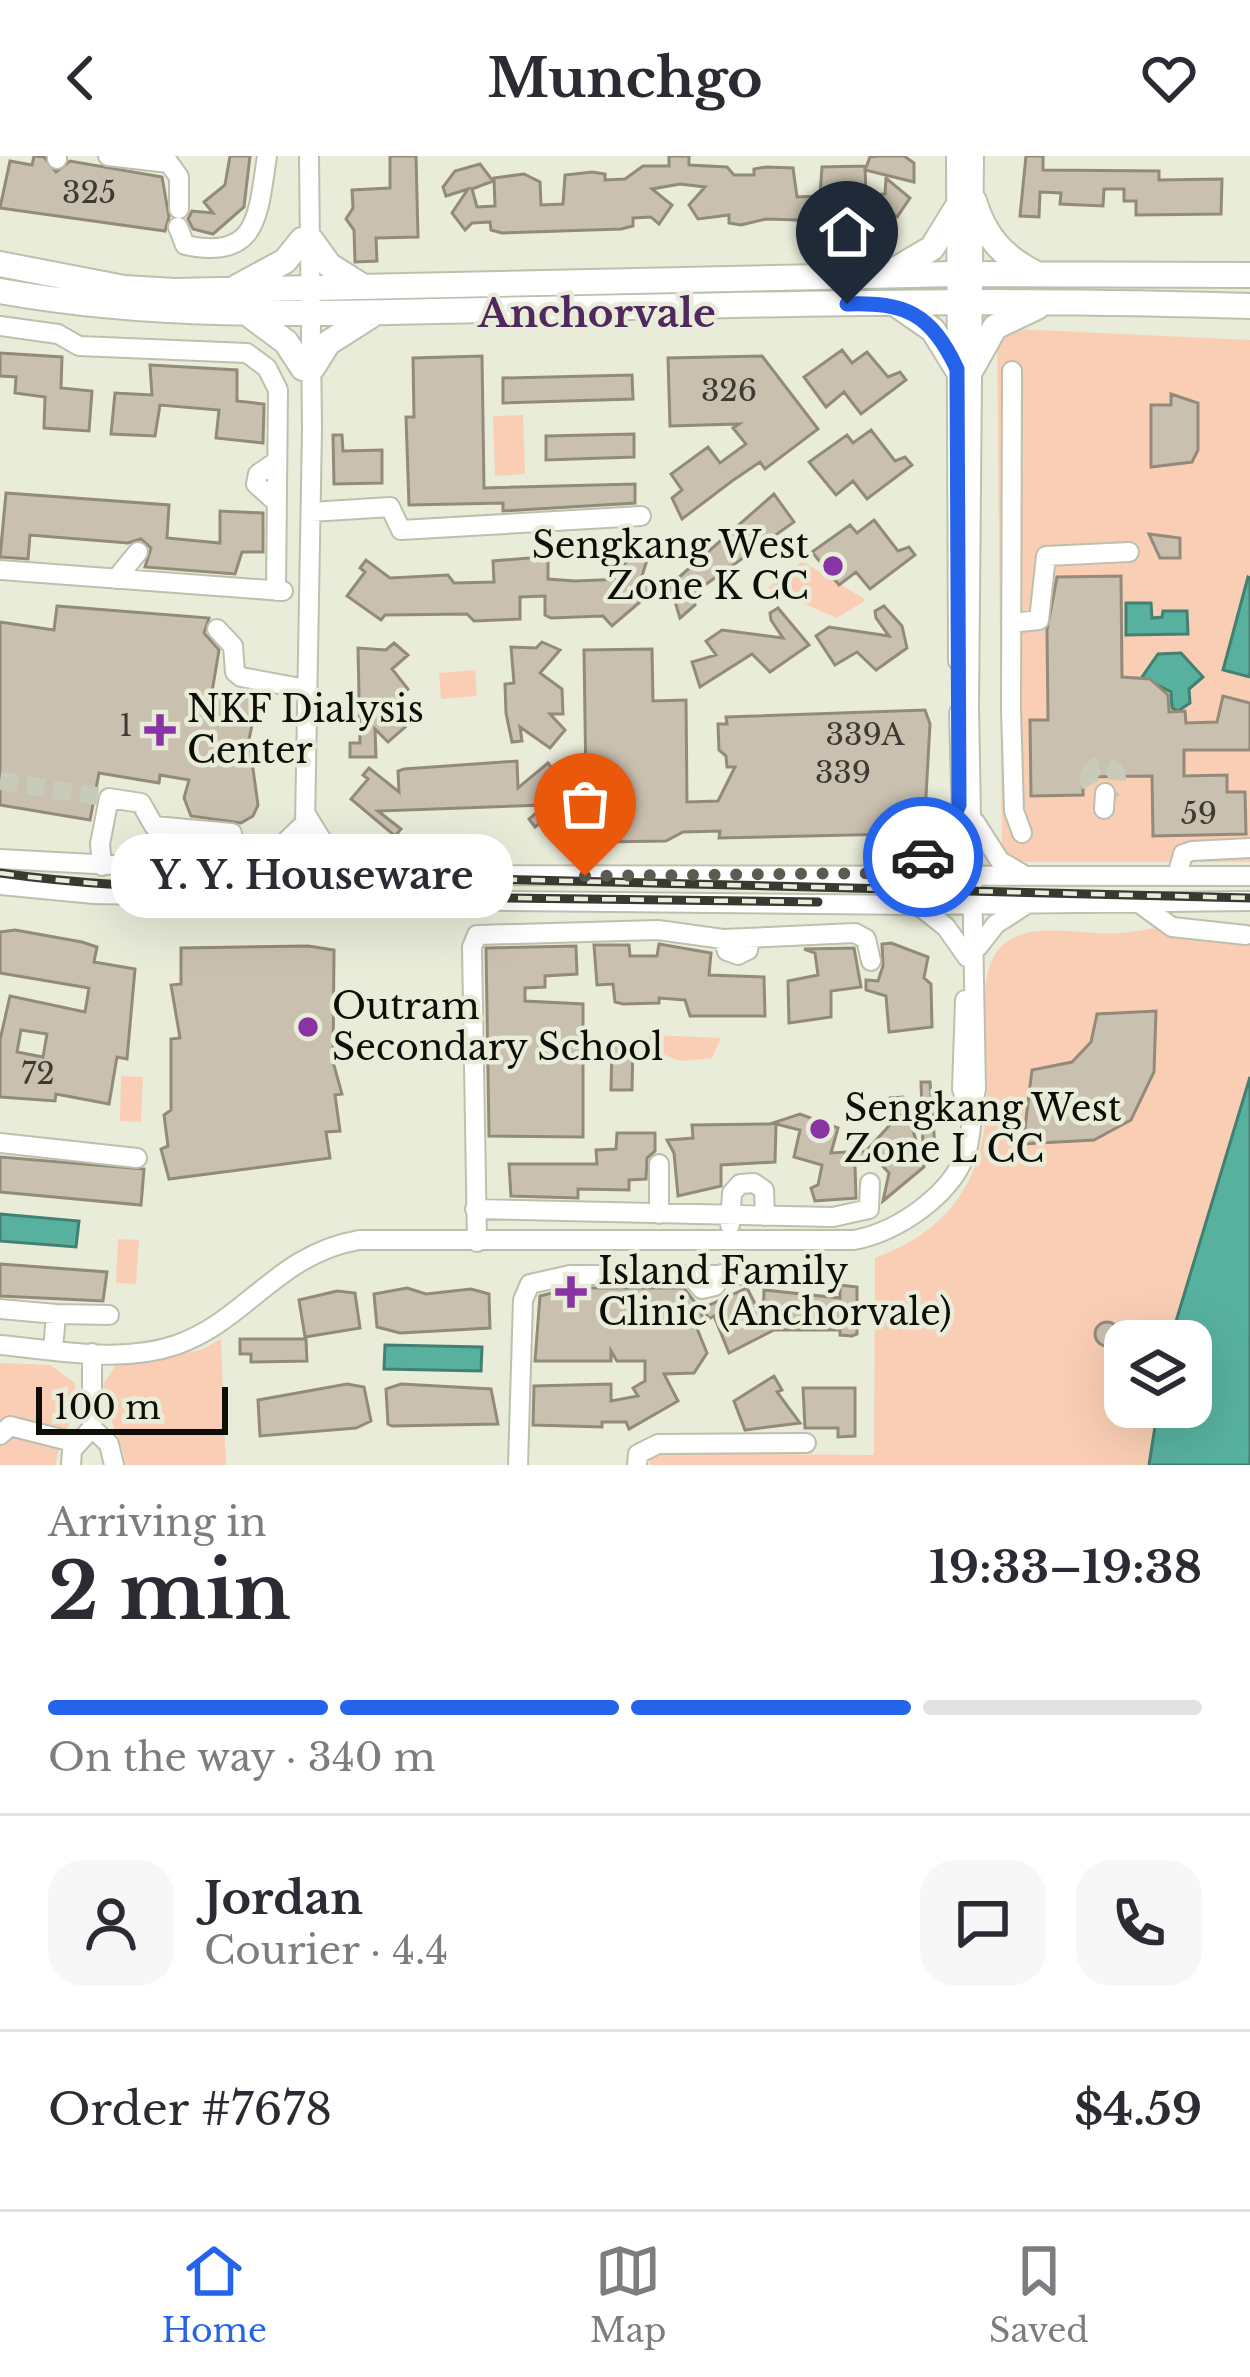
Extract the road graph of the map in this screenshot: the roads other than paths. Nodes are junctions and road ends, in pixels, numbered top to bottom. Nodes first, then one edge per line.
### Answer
1 (108, 156) edge
2 (188, 156) edge
3 (267, 156) edge
4 (309, 156) edge
5 (956, 156) edge
6 (974, 156) edge
7 (153, 162) edge
8 (178, 175) junction
9 (965, 205) junction
10 (307, 235) junction
11 (0, 263) edge
12 (963, 274) junction
13 (1035, 274) junction
14 (1250, 274) edge
15 (879, 276) junction
16 (367, 288) junction
17 (306, 290) junction
18 (0, 291) edge
19 (230, 291) junction
20 (964, 301) junction
21 (1057, 302) junction
22 (893, 303) junction
23 (1250, 306) edge
24 (374, 314) junction
25 (250, 316) junction
26 (307, 316) junction
27 (0, 326) edge
28 (308, 368) junction
29 (964, 369) junction
30 (1012, 371) dead end
31 (311, 512) junction
32 (640, 516) dead end
33 (974, 534) junction
34 (1016, 541) junction
35 (138, 552) dead end
36 (1129, 552) dead end
37 (0, 570) edge
38 (116, 579) junction
39 (306, 585) junction
40 (276, 591) junction
41 (1011, 623) junction
42 (217, 628) dead end
43 (970, 652) junction
44 (1011, 652) junction
45 (1033, 684) dead end
46 (1011, 685) junction
47 (306, 689) junction
48 (966, 812) junction
49 (305, 817) junction
50 (1022, 832) dead end
51 (232, 833) dead end
52 (1250, 848) edge
53 (0, 859) edge
54 (102, 866) junction
55 (883, 873) junction
56 (214, 874) junction
57 (304, 875) junction
58 (364, 875) junction
59 (969, 876) junction
60 (1177, 876) junction
61 (1250, 876) edge
62 (1030, 878) junction
63 (0, 885) edge
64 (304, 899) junction
65 (1250, 902) edge
66 (1139, 903) junction
67 (1028, 904) junction
68 (918, 905) junction
69 (971, 905) junction
70 (1246, 935) dead end
71 (972, 952) junction
72 (872, 961) dead end
73 (0, 1143) edge
74 (137, 1158) dead end
75 (659, 1164) dead end
76 (870, 1183) dead end
77 (475, 1209) junction
78 (659, 1214) junction
79 (730, 1215) junction
80 (766, 1216) junction
81 (602, 1241) junction
82 (477, 1242) junction
83 (730, 1242) junction
84 (603, 1274) junction
85 (811, 1275) dead end
86 (0, 1309) edge
87 (32, 1312) junction
88 (56, 1314) junction
89 (109, 1316) dead end
90 (0, 1345) edge
91 (32, 1348) junction
92 (53, 1350) junction
93 (92, 1353) junction
94 (92, 1428) junction
95 (0, 1436) edge
96 (76, 1443) junction
97 (806, 1443) dead end
98 (71, 1465) edge
99 (114, 1465) edge
100 (518, 1465) edge
101 (637, 1465) edge

1 - 7 street
2 - 8 street
3 - 8 street
4 - 10 street
5 - 9 street
6 - 9 street
7 - 8 street
9 - 12 street
9 - 13 main road
9 - 15 main road
10 - 16 main road
10 - 17 street
10 - 19 main road
11 - 19 main road
12 - 13 main road
12 - 15 main road
12 - 20 street
13 - 14 main road
15 - 16 main road
16 - 17 main road
17 - 19 main road
17 - 26 street
18 - 25 main road
20 - 21 main road
20 - 22 main road
20 - 29 street
21 - 23 main road
21 - 29 main road
22 - 24 main road
22 - 29 main road
24 - 26 main road
24 - 28 main road
25 - 26 main road
25 - 28 main road
26 - 28 street
27 - 40 street
28 - 31 street
28 - 39 street
29 - 33 street
29 - 48 street
30 - 34 street
31 - 32 street
31 - 39 street
33 - 34 street
33 - 43 street
34 - 41 street
35 - 38 street
36 - 41 street
37 - 38 street
38 - 40 street
39 - 40 street
39 - 47 street
41 - 44 street
42 - 47 street
43 - 44 street
43 - 48 street
44 - 46 street
45 - 46 street
46 - 50 street
47 - 49 street
48 - 55 street
48 - 59 street
48 - 62 street
49 - 56 street
49 - 57 street
49 - 58 street
51 - 54 street
52 - 60 street
53 - 54 street
54 - 56 street
55 - 58 street
55 - 59 street
56 - 57 street
57 - 58 street
57 - 64 street
59 - 62 street
59 - 69 street
60 - 61 street
60 - 62 street
63 - 64 street
64 - 68 street
65 - 66 street
66 - 67 street
66 - 70 street
67 - 69 street
67 - 71 street
68 - 69 street
68 - 71 street
69 - 71 street
71 - 83 street
72 - 77 street
73 - 74 street
75 - 78 street
76 - 80 street
77 - 78 street
77 - 82 street
78 - 79 street
79 - 80 street
79 - 80 street
79 - 83 street
81 - 82 street
81 - 83 street
81 - 84 street
82 - 93 street
84 - 85 street
84 - 100 street
86 - 87 street
87 - 88 street
87 - 91 street
88 - 89 street
88 - 92 street
90 - 91 street
91 - 92 street
92 - 93 street
93 - 94 street
94 - 96 street
94 - 99 street
95 - 96 street
96 - 98 street
97 - 101 street

